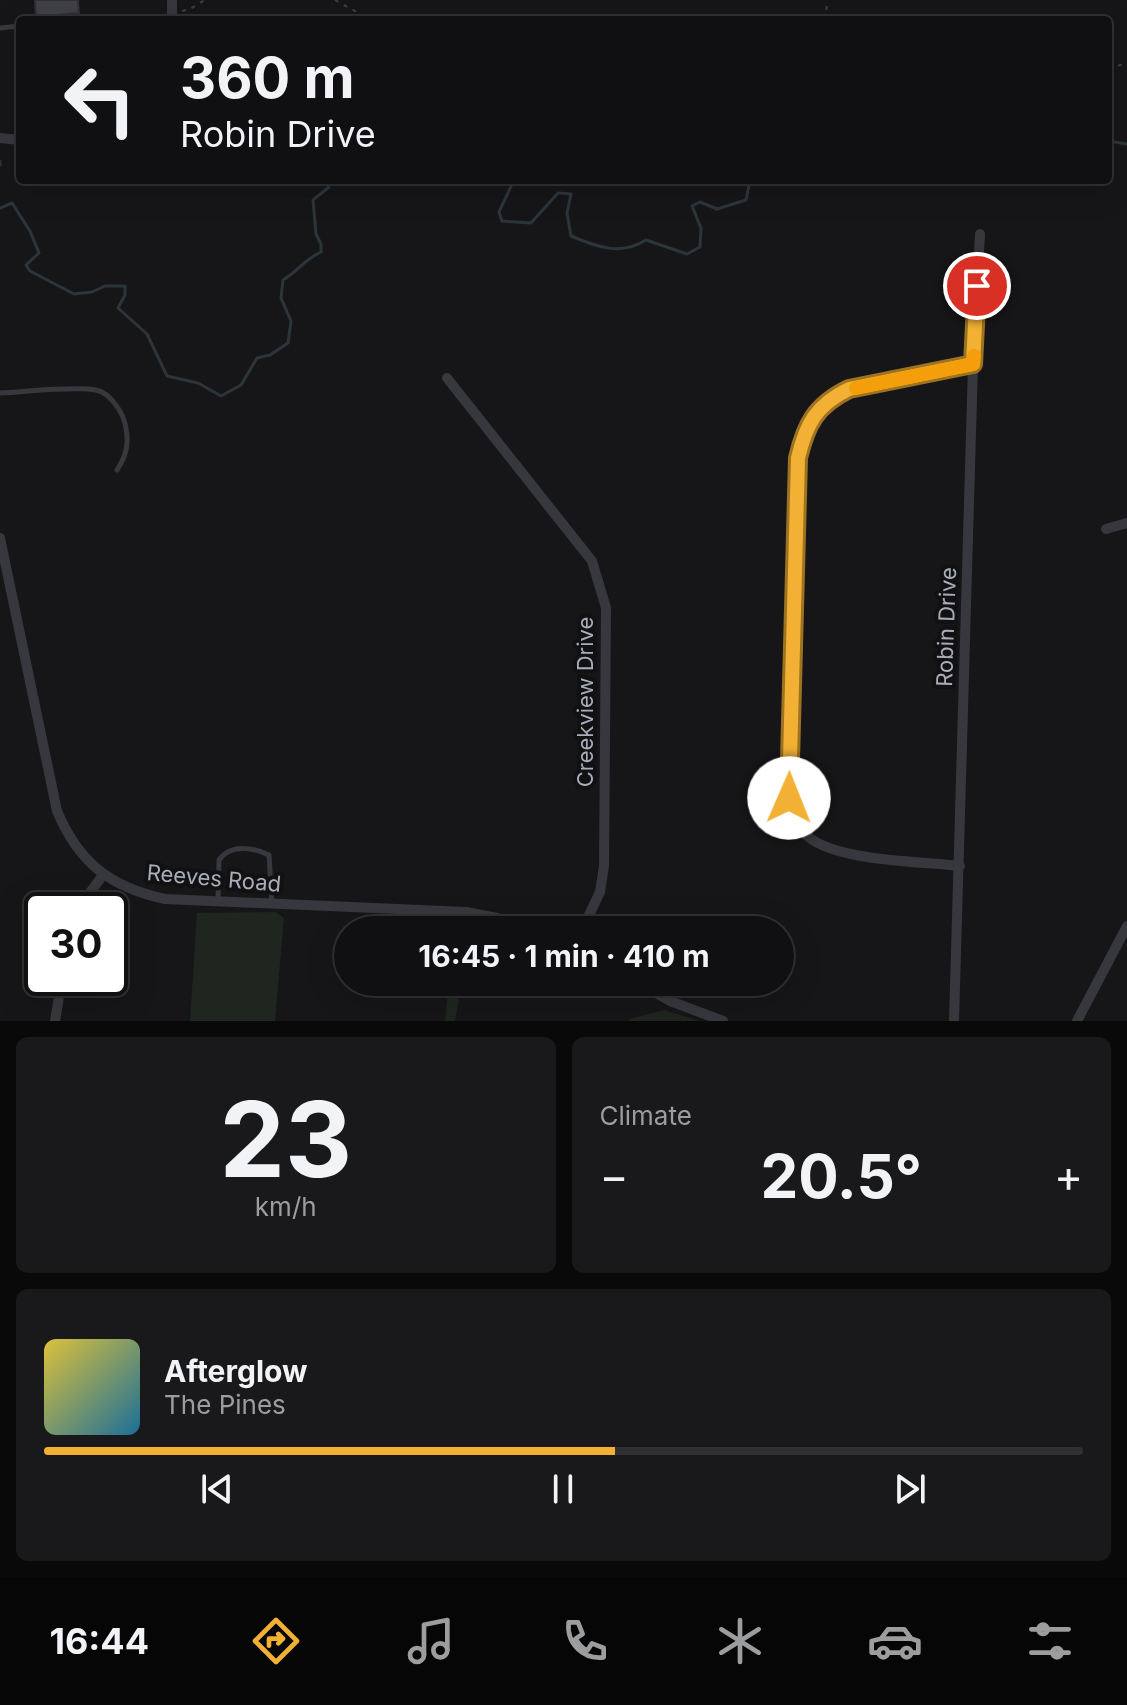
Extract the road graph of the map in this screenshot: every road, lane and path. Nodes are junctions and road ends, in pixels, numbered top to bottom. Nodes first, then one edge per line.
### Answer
1 (172, 0) edge
2 (205, 0) edge
3 (335, 0) edge
4 (172, 16) edge
5 (364, 16) edge
6 (980, 234) dead end
7 (973, 364) junction
8 (447, 378) dead end
9 (0, 393) edge
10 (117, 470) dead end
11 (1127, 523) edge
12 (1106, 529) dead end
13 (0, 538) edge
14 (960, 866) junction
15 (103, 875) junction
16 (90, 892) edge
17 (218, 901) junction
18 (272, 905) junction
19 (487, 916) edge
20 (589, 916) edge
21 (1127, 926) edge
22 (59, 996) edge
23 (661, 996) edge
24 (55, 1021) edge
25 (723, 1021) edge
26 (954, 1021) edge
27 (1077, 1021) edge

1 - 4 street
2 - 4 path
3 - 5 path
6 - 7 street, Robin Drive
7 - 14 street, Robin Drive
7 - 14 street
8 - 20 street, Creekview Drive
9 - 10 lane
11 - 12 street
13 - 15 street, Reeves Road
14 - 26 street, Robin Drive
15 - 16 street
15 - 17 street, Reeves Road
17 - 18 street, Reeves Road
17 - 18 lane
18 - 19 street, Reeves Road
21 - 27 street
22 - 24 street
23 - 25 street

